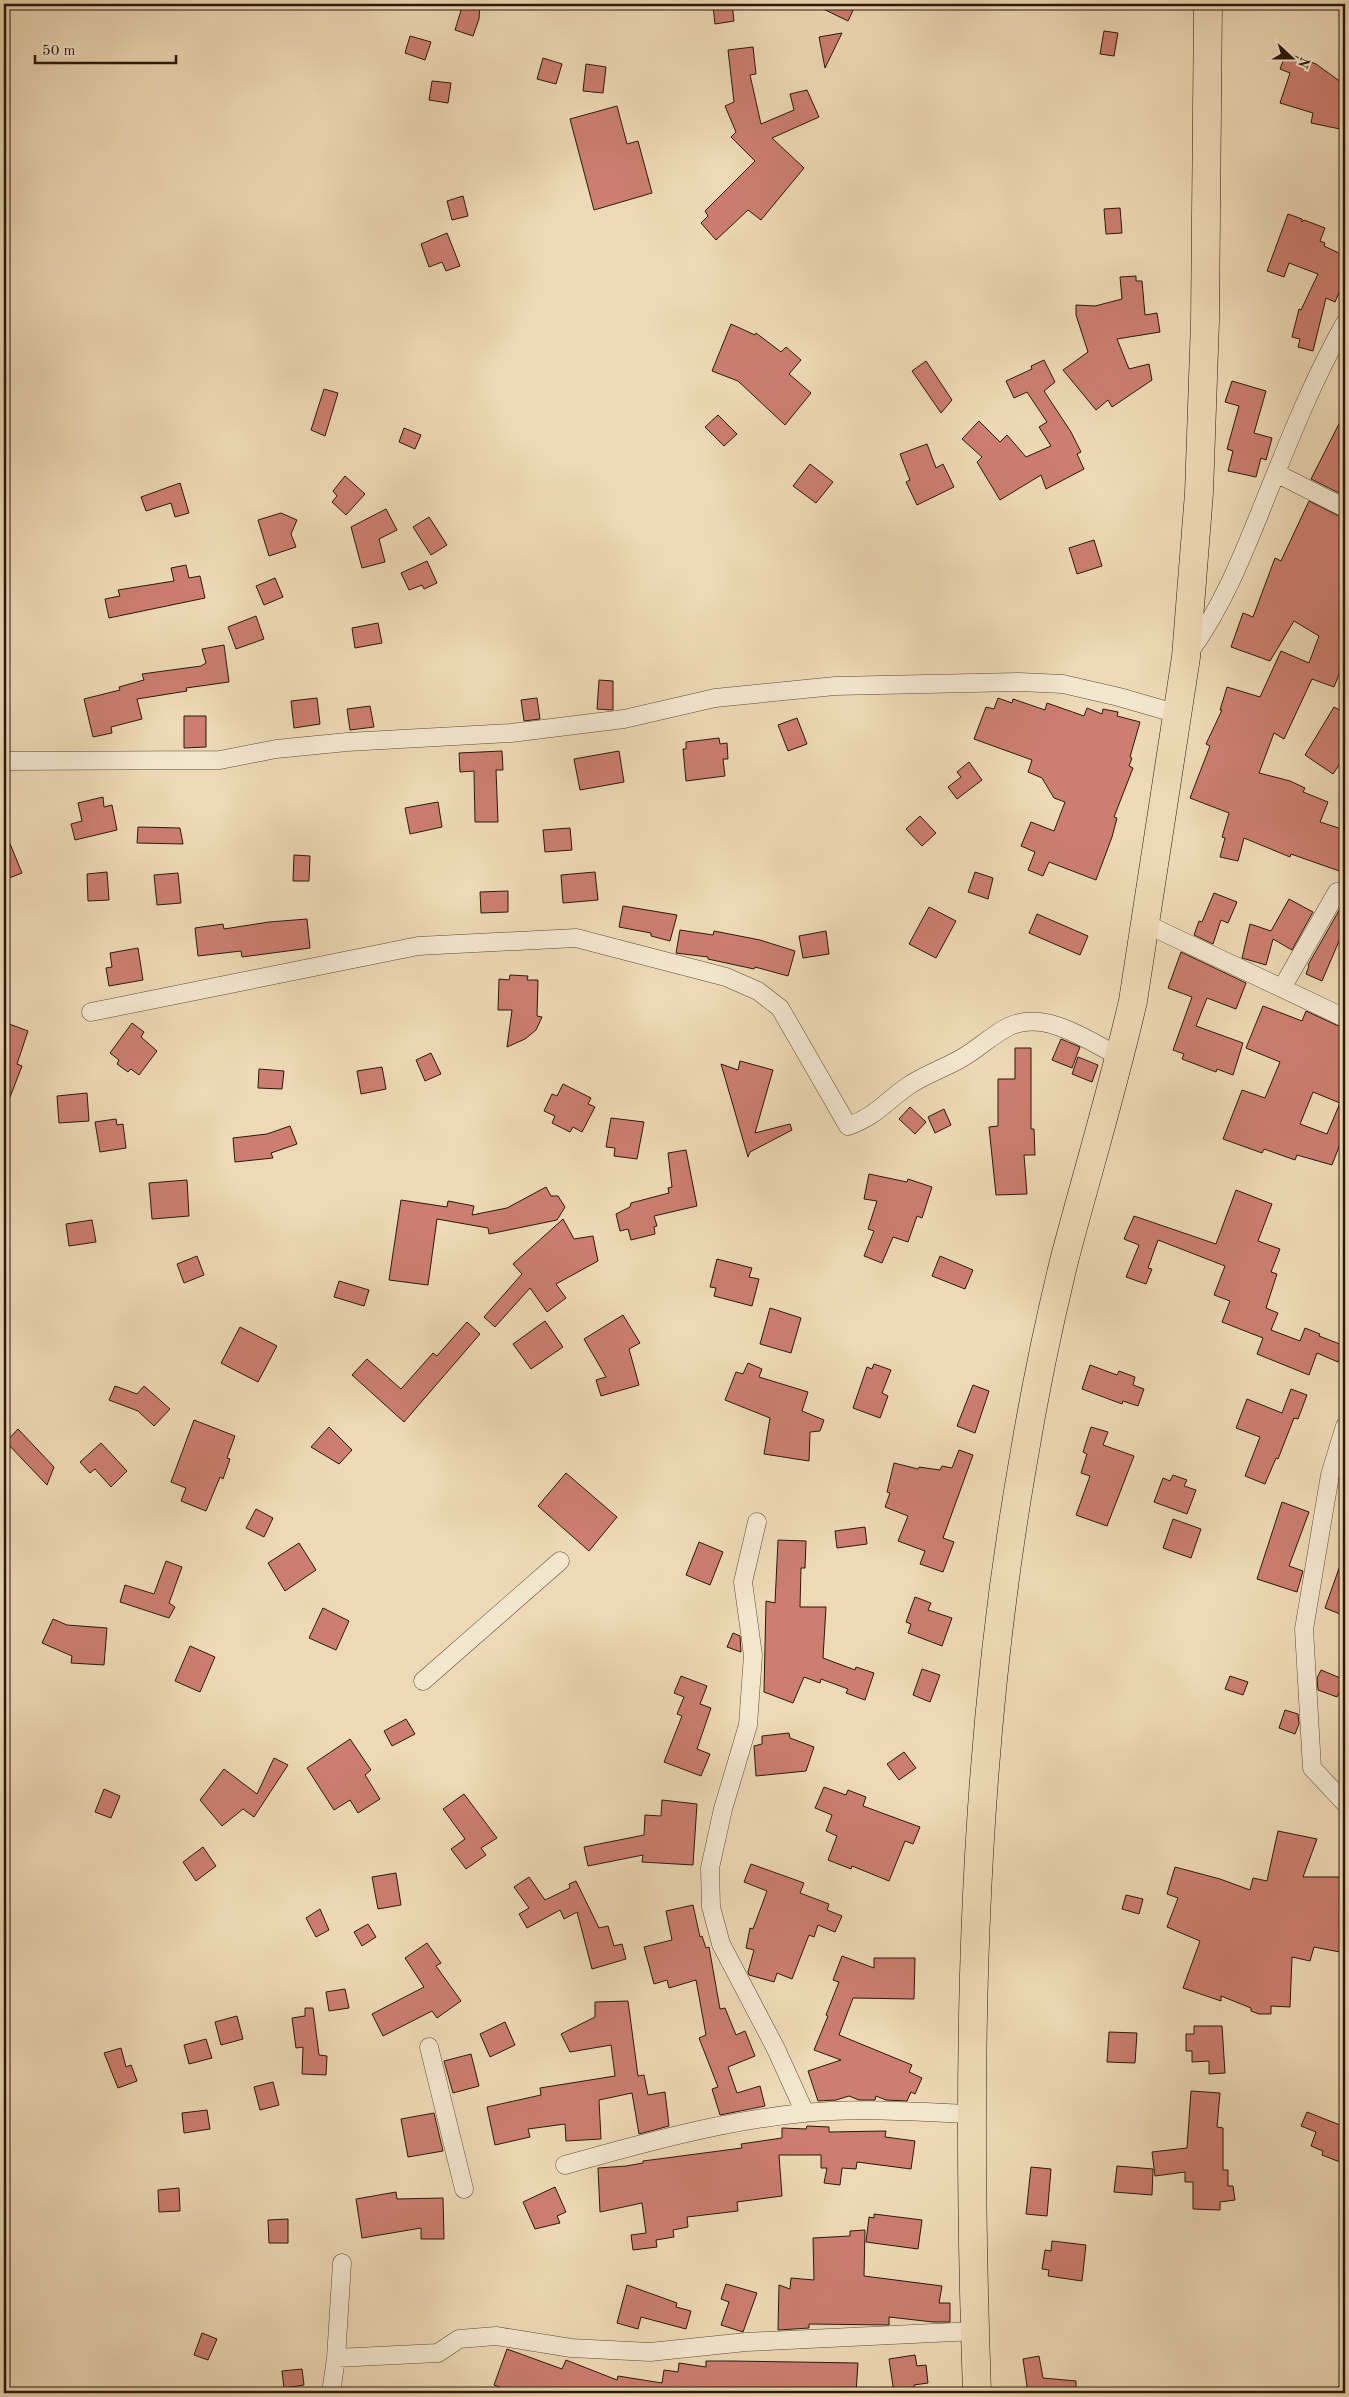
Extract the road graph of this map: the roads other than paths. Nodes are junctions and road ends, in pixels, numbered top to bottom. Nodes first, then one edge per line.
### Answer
1 (1208, 4) edge
2 (1345, 323) edge
3 (1276, 473) junction
4 (1345, 508) edge
5 (1186, 656) junction
6 (1178, 714) junction
7 (4, 761) edge
8 (1345, 897) edge
9 (1146, 924) junction
10 (1282, 988) junction
11 (91, 1012) dead end
12 (1345, 1018) edge
13 (1120, 1057) junction
14 (1345, 1426) edge
15 (756, 1522) dead end
16 (560, 1561) dead end
17 (424, 1680) dead end
18 (1345, 1803) edge
19 (429, 2047) dead end
20 (805, 2113) junction
21 (971, 2114) junction
22 (566, 2165) dead end
23 (464, 2189) dead end
24 (342, 2263) dead end
25 (975, 2331) junction
26 (336, 2358) junction
27 (331, 2393) edge
28 (977, 2393) edge

1 - 5 highway
2 - 3 street
3 - 4 street
3 - 5 street
5 - 6 highway
6 - 7 street
6 - 9 highway
8 - 10 street
9 - 10 street
9 - 13 highway
10 - 12 street
11 - 13 street
13 - 21 highway
14 - 18 street
15 - 20 street
16 - 17 street
19 - 23 street
20 - 21 street
20 - 22 street
21 - 25 highway
24 - 26 street
25 - 26 street
25 - 28 highway
26 - 27 street

